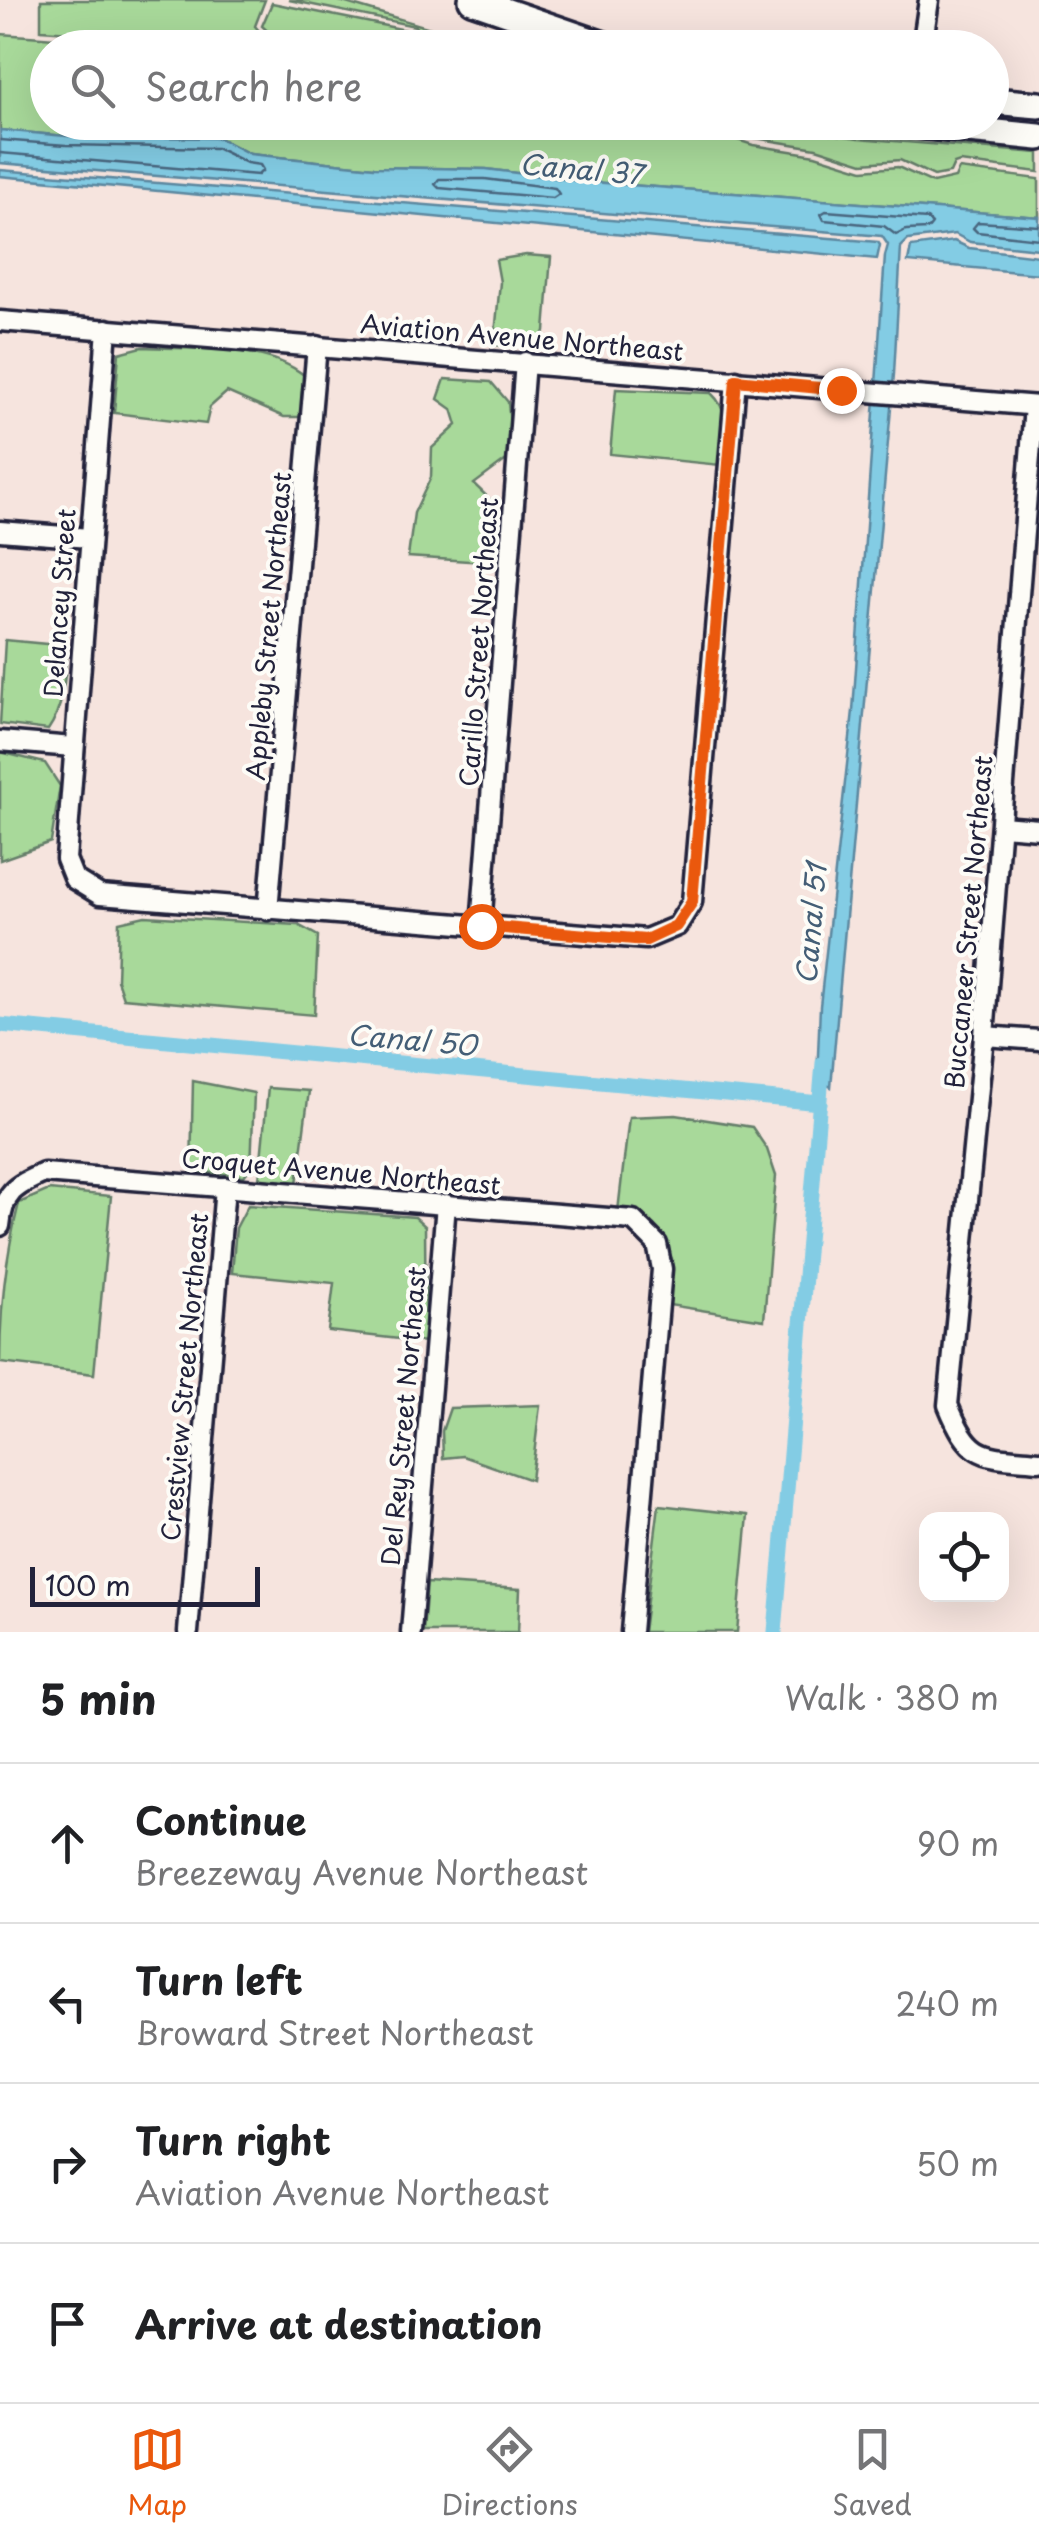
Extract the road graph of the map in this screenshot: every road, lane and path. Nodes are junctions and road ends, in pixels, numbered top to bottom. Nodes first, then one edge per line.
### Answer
1 (472, 0) edge
2 (929, 0) edge
3 (562, 30) edge
4 (925, 30) edge
5 (1009, 103) edge
6 (1039, 106) edge
7 (1009, 134) edge
8 (1039, 137) edge
9 (0, 320) edge
10 (107, 329) junction
11 (318, 346) junction
12 (525, 362) junction
13 (736, 380) junction
14 (1037, 406) edge
15 (0, 531) edge
16 (89, 538) junction
17 (1019, 616) junction
18 (1039, 618) edge
19 (0, 741) edge
20 (73, 747) junction
21 (1002, 826) junction
22 (1039, 829) edge
23 (268, 910) junction
24 (481, 926) junction
25 (984, 1036) junction
26 (1039, 1040) edge
27 (225, 1187) junction
28 (446, 1204) junction
29 (0, 1226) edge
30 (1039, 1460) edge
31 (188, 1632) edge
32 (411, 1632) edge
33 (630, 1632) edge

1 - 3 main road
2 - 4 street
5 - 6 main road
7 - 8 main road
9 - 10 street, Aviation Avenue Northeast
10 - 11 street, Aviation Avenue Northeast
10 - 16 street, Delancey Street
11 - 12 street, Aviation Avenue Northeast
11 - 23 street, Appleby Street Northeast
12 - 13 street, Aviation Avenue Northeast
12 - 24 street, Carillo Street Northeast
13 - 14 street, Aviation Avenue Northeast
13 - 24 street
14 - 17 street, Buccaneer Street Northeast
15 - 16 street
16 - 20 street, Delancey Street
17 - 18 street
17 - 21 street, Buccaneer Street Northeast
19 - 20 street
20 - 23 street, Delancey Street
21 - 22 street
21 - 25 street, Buccaneer Street Northeast
23 - 24 street
25 - 26 street
25 - 30 street, Buccaneer Street Northeast
27 - 28 street, Croquet Avenue Northeast
27 - 29 street, Croquet Avenue Northeast
27 - 31 street, Crestview Street Northeast
28 - 32 street, Del Rey Street Northeast
28 - 33 street, Croquet Avenue Northeast

